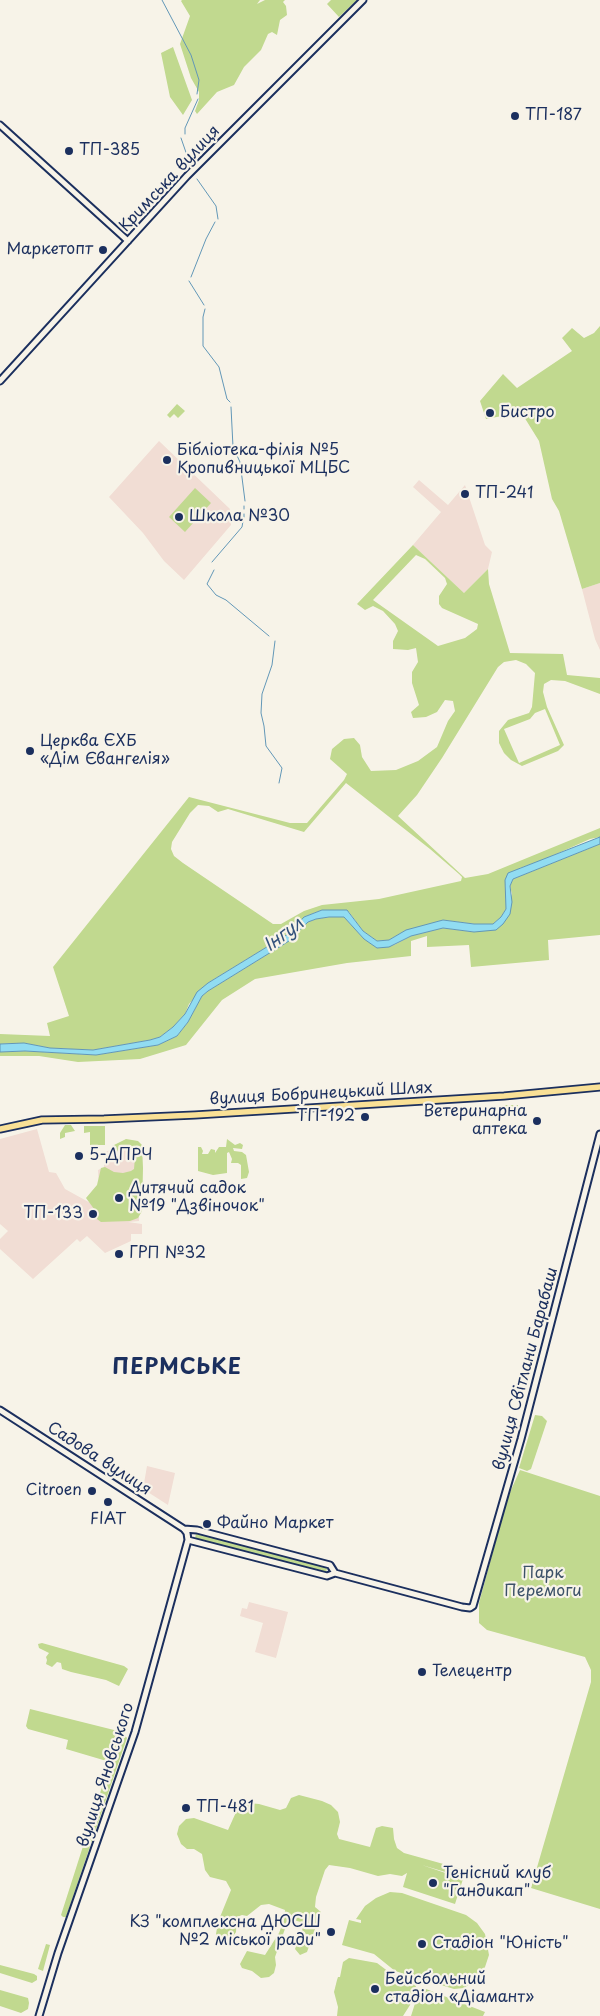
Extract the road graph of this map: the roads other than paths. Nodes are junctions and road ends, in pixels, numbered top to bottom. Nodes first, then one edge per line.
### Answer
1 (363, 0) edge
2 (0, 125) edge
3 (128, 242) junction
4 (0, 381) edge
5 (600, 1087) edge
6 (0, 1129) edge
7 (600, 1134) edge
8 (0, 1410) edge
9 (184, 1529) junction
10 (188, 1540) junction
11 (335, 1573) junction
12 (39, 2016) edge

1 - 3 street, Кримська вулиця
2 - 3 street
3 - 4 street, Кримська вулиця
5 - 6 main road, вулиця Бобринецький Шлях
7 - 11 street, вулиця Світлани Барабаш
8 - 9 street, Садова вулиця
9 - 10 street
9 - 11 street
10 - 11 street
10 - 12 street, вулиця Яновського

